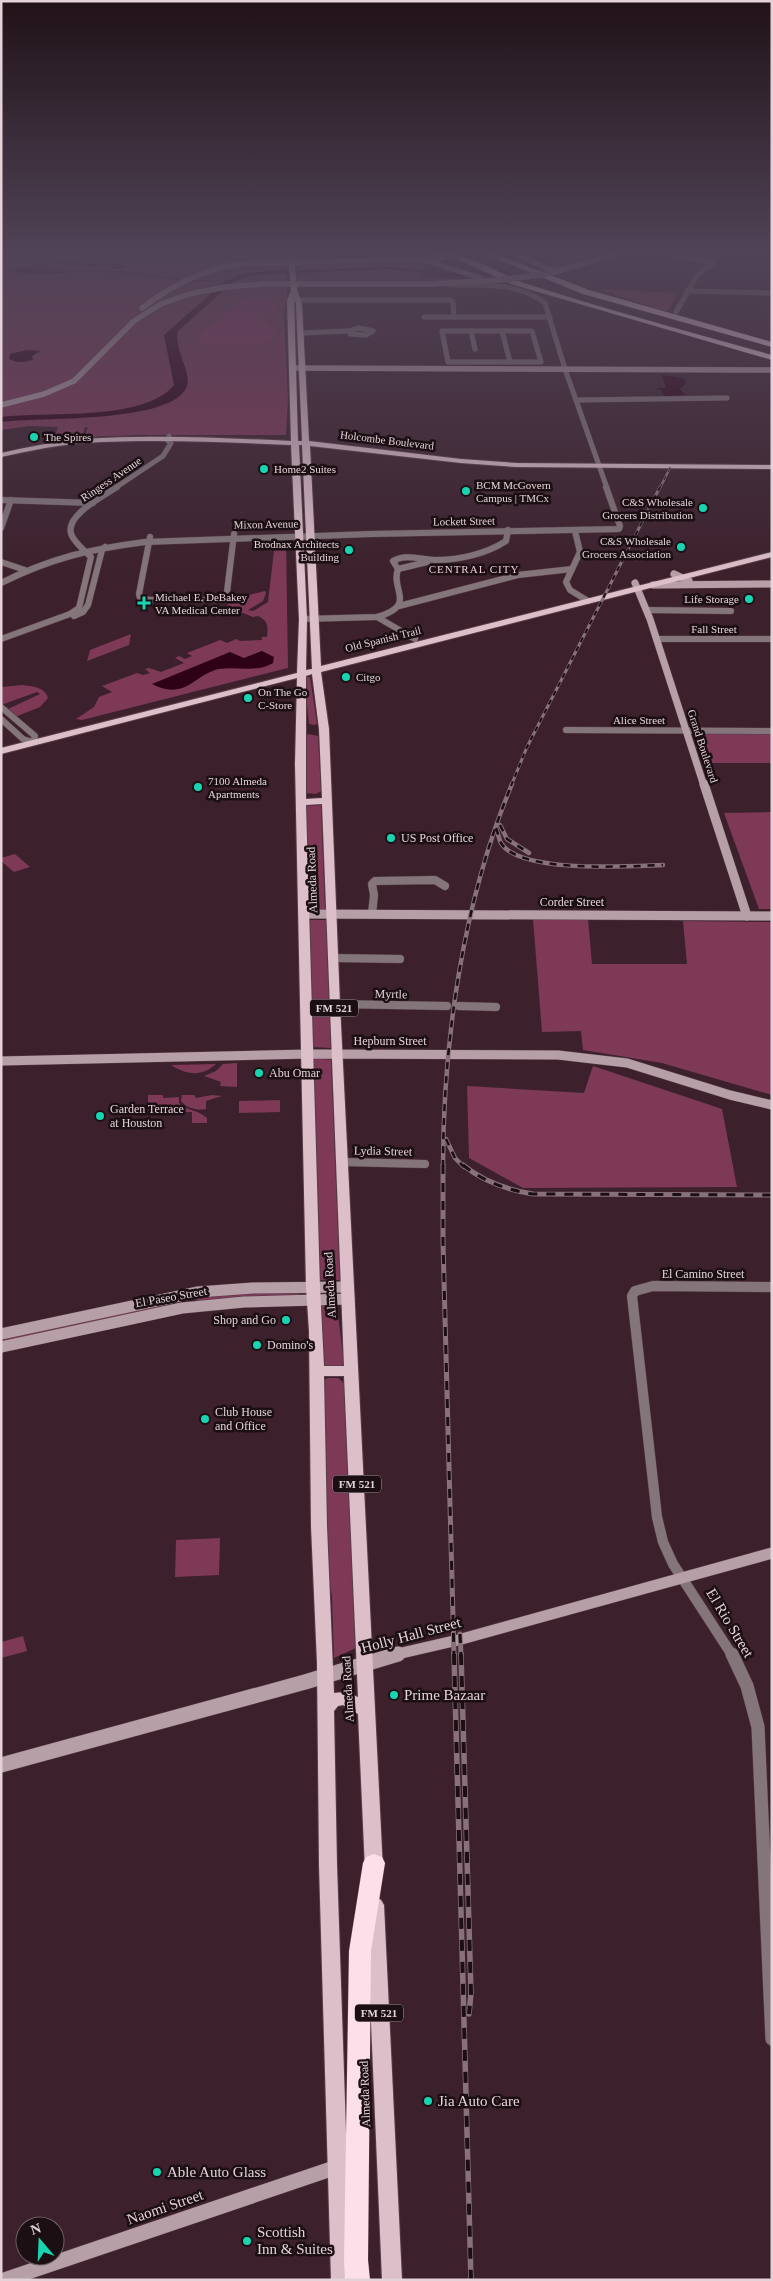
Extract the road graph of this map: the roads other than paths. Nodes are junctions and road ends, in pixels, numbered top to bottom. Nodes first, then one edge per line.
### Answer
1 (84, 361) edge
2 (94, 361) edge
3 (292, 361) edge
4 (302, 361) edge
5 (448, 361) edge
6 (541, 361) edge
7 (563, 361) edge
8 (510, 362) joint
9 (479, 365) junction
10 (292, 368) junction
11 (303, 368) junction
12 (565, 369) junction
13 (772, 370) edge
14 (69, 377) junction
15 (76, 378) junction
16 (294, 394) junction
17 (304, 394) junction
18 (727, 398) dead end
19 (576, 400) junction
20 (1, 403) edge
21 (169, 439) junction
22 (296, 441) junction
23 (305, 442) junction
24 (1, 454) edge
25 (598, 465) junction
26 (772, 466) edge
27 (1, 500) edge
28 (11, 500) junction
29 (93, 503) junction
30 (1, 528) edge
31 (508, 530) junction
32 (575, 531) junction
33 (298, 535) junction
34 (310, 535) junction
35 (234, 536) junction
36 (150, 539) junction
37 (105, 547) junction
38 (88, 548) junction
39 (772, 549) edge
40 (765, 554) edge
41 (101, 555) junction
42 (434, 560) junction
43 (1, 562) edge
44 (22, 569) junction
45 (398, 569) junction
46 (572, 569) junction
47 (677, 575) junction
48 (1, 577) edge
49 (1, 583) edge
50 (86, 583) junction
51 (94, 583) junction
52 (702, 584) junction
53 (772, 584) edge
54 (649, 585) junction
55 (637, 586) junction
56 (402, 596) junction
57 (140, 598) joint
58 (585, 599) junction
59 (421, 600) junction
60 (398, 606) junction
61 (646, 610) junction
62 (731, 611) dead end
63 (387, 615) junction
64 (374, 617) junction
65 (303, 619) junction
66 (315, 619) junction
67 (392, 624) junction
68 (656, 638) junction
69 (1, 639) edge
70 (772, 639) edge
71 (417, 641) junction
72 (1, 643) edge
73 (317, 666) junction
74 (303, 670) junction
75 (1, 707) edge
76 (1, 719) edge
77 (312, 729) junction
78 (566, 730) dead end
79 (686, 730) junction
80 (772, 731) edge
81 (23, 739) junction
82 (34, 739) junction
83 (1, 745) edge
84 (1, 751) edge
85 (326, 798) junction
86 (301, 799) junction
87 (445, 886) dead end
88 (374, 910) junction
89 (303, 914) junction
90 (330, 914) junction
91 (747, 916) junction
92 (772, 916) edge
93 (332, 958) junction
94 (400, 959) dead end
95 (334, 1004) junction
96 (447, 1006) dead end
97 (459, 1006) dead end
98 (496, 1007) dead end
99 (337, 1053) junction
100 (307, 1054) junction
101 (1, 1061) edge
102 (772, 1105) edge
103 (342, 1162) junction
104 (425, 1164) dead end
105 (772, 1287) edge
106 (635, 1291) joint
107 (348, 1293) junction
108 (313, 1294) junction
109 (177, 1296) junction
110 (182, 1308) junction
111 (1, 1334) edge
112 (1, 1347) edge
113 (318, 1371) junction
114 (352, 1372) junction
115 (772, 1553) edge
116 (683, 1577) junction
117 (365, 1664) junction
118 (326, 1675) junction
119 (326, 1710) junction
120 (366, 1710) junction
121 (1, 1765) edge
122 (374, 1863) junction
123 (772, 2040) edge
124 (337, 2167) junction
125 (357, 2270) edge
126 (4, 2280) edge
127 (341, 2280) edge
128 (392, 2280) edge

1 - 14 street
2 - 15 street
3 - 10 main road, Almeda Road
4 - 11 main road, Almeda Road
5 - 9 street
6 - 8 street
7 - 12 street
8 - 9 street
9 - 11 street
9 - 12 street
10 - 11 street
10 - 16 main road, Almeda Road
11 - 17 main road, Almeda Road
12 - 13 street
12 - 19 street
14 - 15 street
14 - 20 street
15 - 20 street
16 - 17 main road
16 - 22 main road, Almeda Road
17 - 23 main road, Almeda Road
18 - 19 street
19 - 25 street
21 - 22 main road, Holcombe Boulevard
21 - 24 main road, Holcombe Boulevard
21 - 29 street, Ringess Avenue
22 - 23 main road, Holcombe Boulevard
22 - 33 main road, Almeda Road
23 - 25 main road, Holcombe Boulevard
23 - 34 main road, Almeda Road
25 - 26 main road, Holcombe Boulevard
25 - 32 street, Lockett Street
27 - 28 street
28 - 29 street
28 - 30 street
29 - 38 street, Ringess Avenue
31 - 32 street, Lockett Street
31 - 34 street, Lockett Street
31 - 42 street
32 - 46 street
33 - 34 street, Mixon Avenue
33 - 35 street, Mixon Avenue
33 - 65 main road, Almeda Road
34 - 66 main road, Almeda Road
35 - 36 street, Mixon Avenue
35 - 57 street
36 - 37 street, Mixon Avenue
36 - 38 street, Mixon Avenue
36 - 57 street
37 - 38 street, Mixon Avenue
37 - 41 street
38 - 41 street
38 - 44 street, Mixon Avenue
38 - 50 street
39 - 40 main road, Old Spanish Trail
40 - 47 main road, Old Spanish Trail
41 - 51 street
42 - 45 street
42 - 45 street
43 - 44 street
44 - 48 street, Mixon Avenue
44 - 49 street, Mixon Avenue
45 - 56 street
46 - 58 street
46 - 59 street
47 - 52 street
47 - 54 main road, Old Spanish Trail
47 - 55 main road, Old Spanish Trail
50 - 51 street
50 - 69 street
51 - 72 street
52 - 53 street
52 - 54 street
54 - 55 main road, Old Spanish Trail
55 - 58 main road, Old Spanish Trail
55 - 61 street, Grand Boulevard
56 - 59 street
56 - 60 street
58 - 71 main road, Old Spanish Trail
59 - 60 street
60 - 63 street
61 - 62 street
61 - 68 street, Grand Boulevard
63 - 64 street
63 - 67 street
64 - 66 street
64 - 67 street
65 - 66 street
65 - 74 main road, Almeda Road
66 - 73 main road, Almeda Road
67 - 71 street
68 - 70 street, Fall Street
68 - 79 street, Grand Boulevard
71 - 73 main road, Old Spanish Trail
73 - 74 main road, Old Spanish Trail
73 - 77 main road, Almeda Road / FM 521
74 - 77 main road, Almeda Road / FM 521
74 - 82 main road, Old Spanish Trail
75 - 82 street
76 - 81 street
77 - 85 main road, Almeda Road / FM 521
77 - 86 main road, Almeda Road / FM 521
78 - 79 street, Alice Street
79 - 80 street, Alice Street
79 - 91 street, Grand Boulevard
81 - 82 main road, Old Spanish Trail
81 - 83 main road, Old Spanish Trail
82 - 84 main road, Old Spanish Trail
85 - 86 main road
85 - 90 main road, Almeda Road / FM 521
86 - 89 main road, Almeda Road / FM 521
87 - 88 street
88 - 90 street, Corder Street
88 - 91 street, Corder Street
89 - 90 street, Corder Street
89 - 100 main road, Almeda Road / FM 521
90 - 93 main road, Almeda Road / FM 521
91 - 92 street, Corder Street
93 - 94 street
93 - 95 main road, Almeda Road / FM 521
95 - 96 street, Myrtle
95 - 99 main road, Almeda Road / FM 521
97 - 98 street
99 - 100 street, Hepburn Street
99 - 102 street, Hepburn Street
99 - 103 main road, Almeda Road / FM 521
100 - 101 street, Hepburn Street
100 - 108 main road, Almeda Road / FM 521
103 - 104 street, Lydia Street
103 - 107 main road, Almeda Road / FM 521
105 - 106 street, El Camino Street
106 - 116 street, El Rio Street
107 - 108 street, El Paseo Street
107 - 114 main road, Almeda Road / FM 521
108 - 109 street, El Paseo Street
108 - 110 street, El Paseo Street
108 - 113 main road, Almeda Road / FM 521
109 - 110 street
109 - 111 street, El Paseo Street
110 - 112 street, El Paseo Street
113 - 114 main road
113 - 118 main road, Almeda Road / FM 521
114 - 117 main road, Almeda Road / FM 521
115 - 116 street, Holly Hall Street
116 - 117 street, Holly Hall Street
116 - 123 street, El Rio Street
117 - 118 street, Holly Hall Street
117 - 120 main road, Almeda Road / FM 521
118 - 119 main road, Almeda Road / FM 521
118 - 121 street, Holly Hall Street
119 - 120 main road
119 - 124 main road, Almeda Road / FM 521
120 - 122 main road, Almeda Road / FM 521
122 - 125 highway
122 - 128 main road, Almeda Road / FM 521
124 - 126 street, Naomi Street
124 - 127 main road, Almeda Road / FM 521

